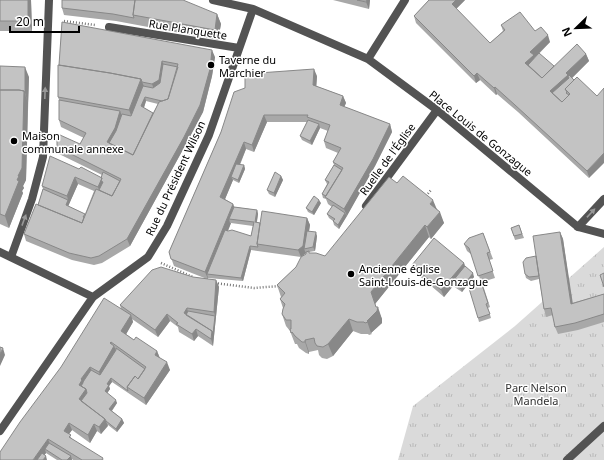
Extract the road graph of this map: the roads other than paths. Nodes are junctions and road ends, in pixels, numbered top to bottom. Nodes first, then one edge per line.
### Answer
1 (49, 0) edge
2 (214, 0) edge
3 (241, 0) edge
4 (405, 0) edge
5 (253, 8) junction
6 (109, 27) road end
7 (239, 48) junction
8 (368, 59) junction
9 (437, 110) junction
10 (604, 199) edge
11 (363, 210) edge
12 (578, 227) junction
13 (604, 234) edge
14 (0, 252) edge
15 (11, 257) junction
16 (93, 297) junction
17 (604, 426) edge
18 (0, 431) edge
19 (568, 460) edge

15 -> 1 street
2 - 5 street
3 - 5 street
4 - 8 street
5 - 7 street, Rue du Président Wilson
5 - 8 street, Place Louis de Gonzague
6 - 7 street, Rue Planquette
7 - 16 street, Rue du Président Wilson
8 - 9 street, Place Louis de Gonzague
9 - 11 street, Ruelle de l'Église
9 - 12 street, Place Louis de Gonzague
12 -> 10 street
12 - 13 street
14 - 15 street
15 - 16 street
16 - 18 street, Rue du Président Wilson
17 - 19 street

